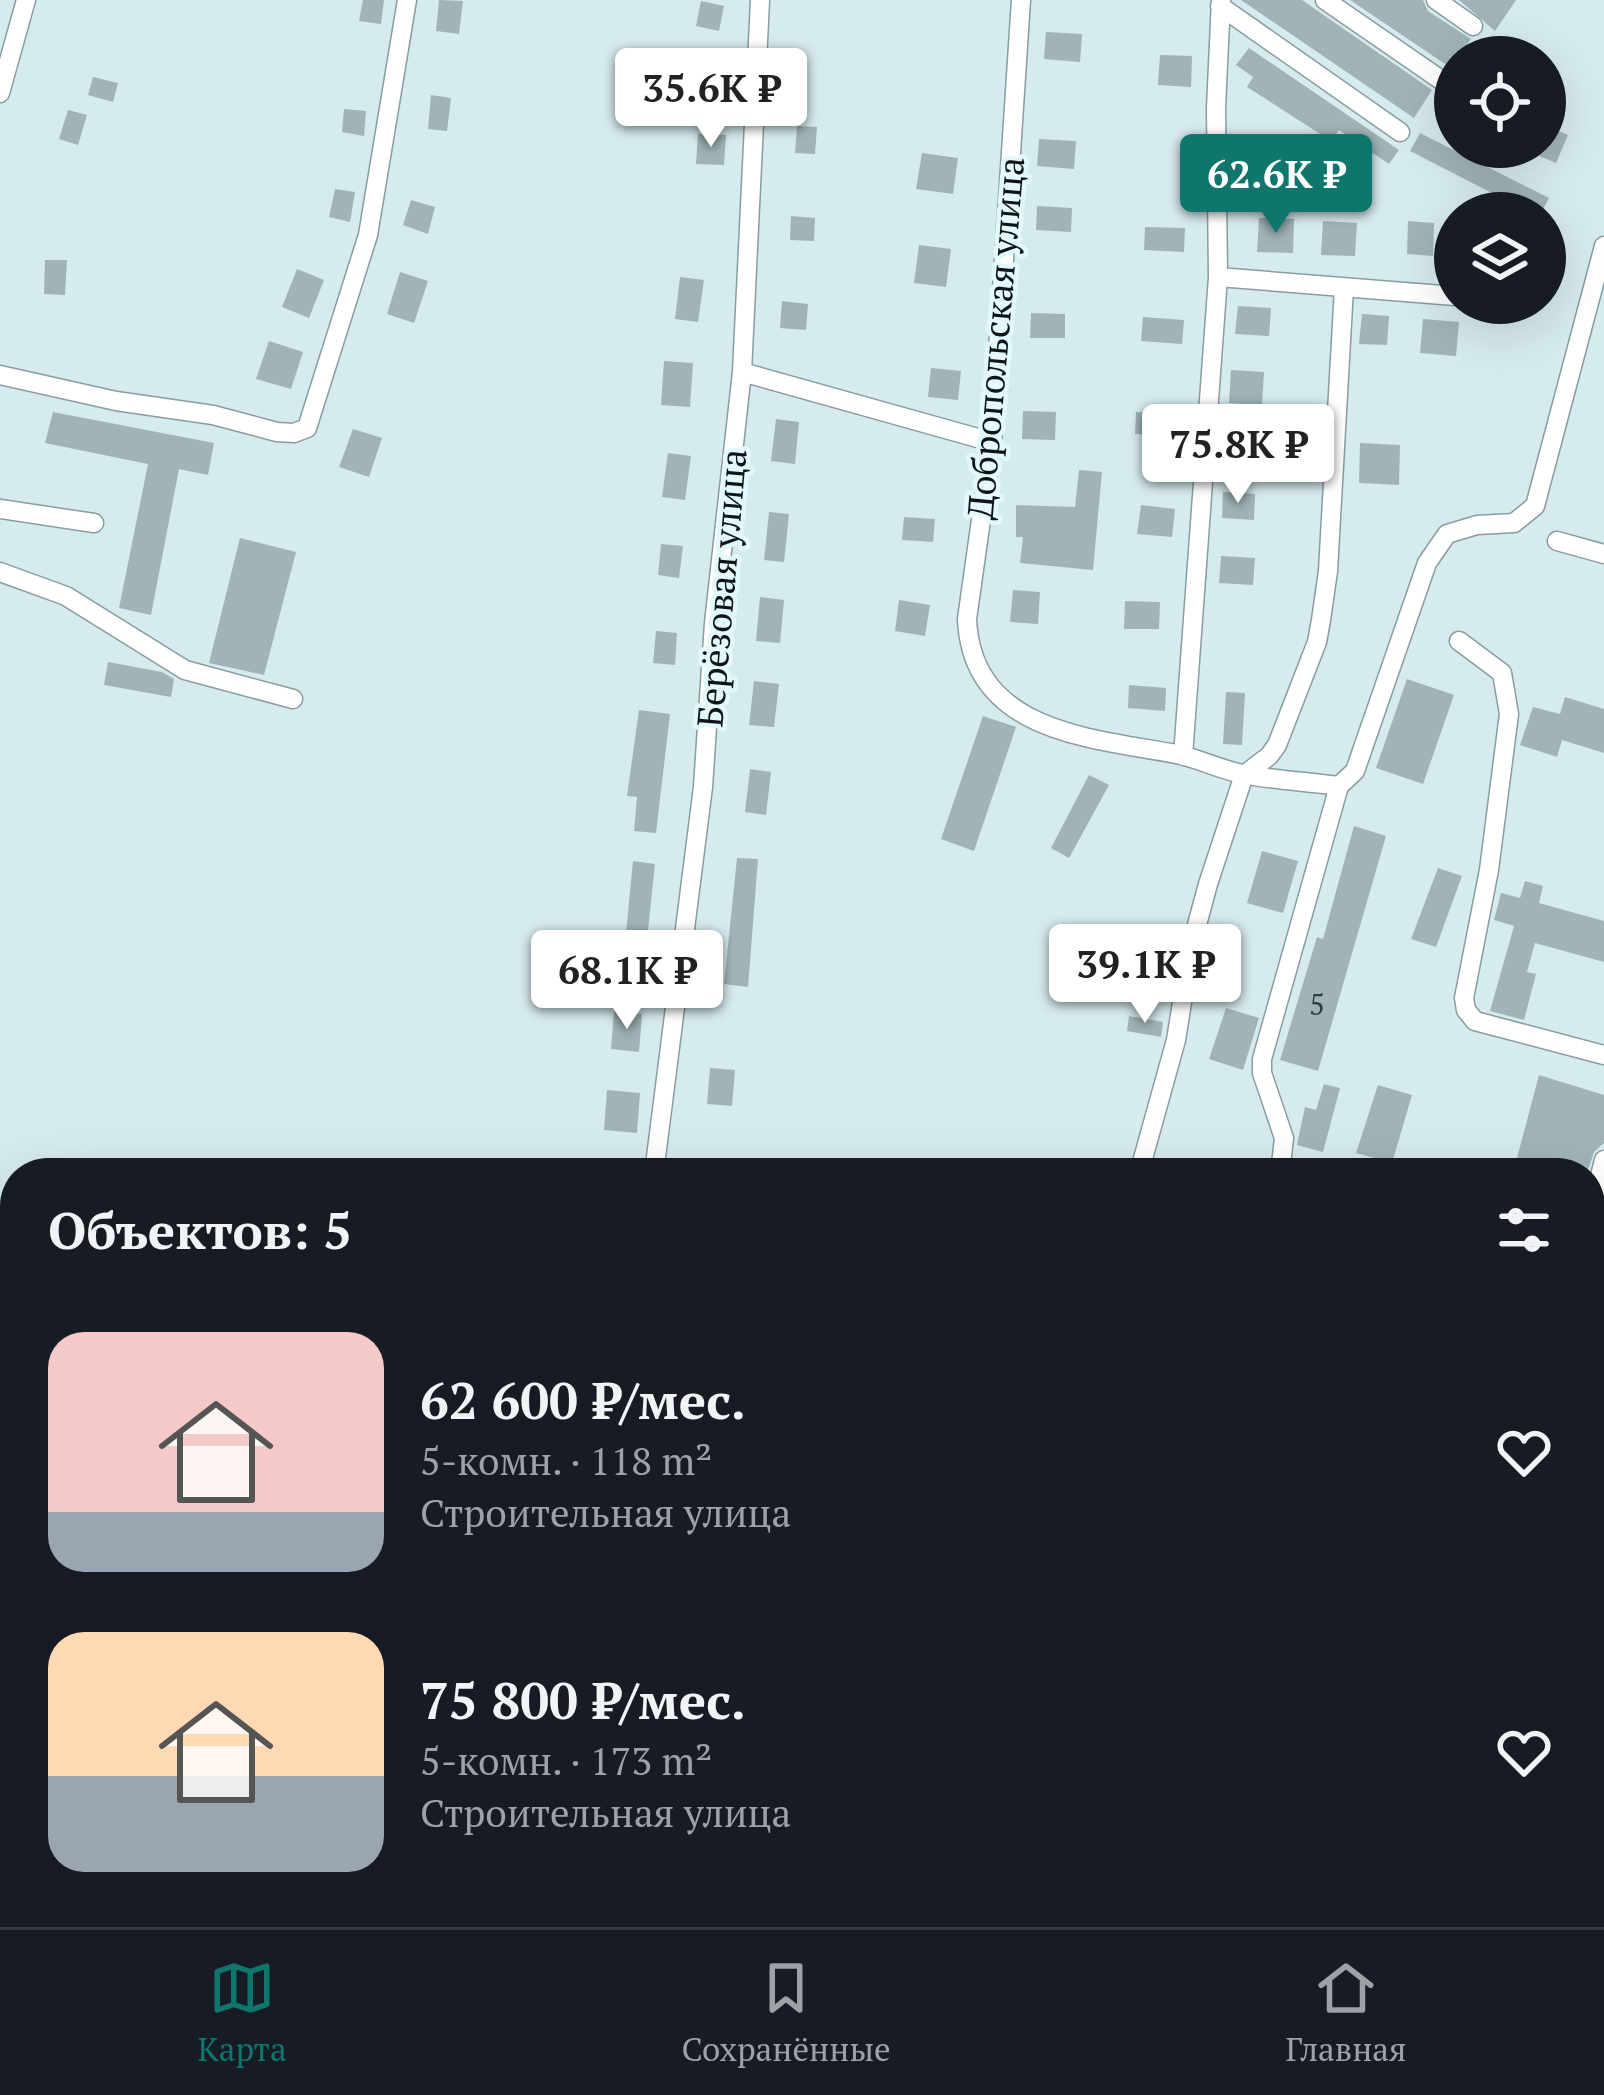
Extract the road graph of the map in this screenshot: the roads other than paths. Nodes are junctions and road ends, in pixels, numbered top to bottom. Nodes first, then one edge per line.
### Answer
1 (26, 0) edge
2 (407, 0) edge
3 (760, 0) edge
4 (1021, 0) edge
5 (1325, 0) edge
6 (1436, 0) edge
7 (1220, 3) edge
8 (1474, 26) dead end
9 (1434, 75) edge
10 (0, 92) edge
11 (1400, 132) dead end
12 (1604, 246) edge
13 (1218, 277) junction
14 (1344, 288) junction
15 (1434, 294) edge
16 (742, 372) junction
17 (0, 375) edge
18 (992, 442) junction
19 (0, 509) edge
20 (94, 523) dead end
21 (1557, 541) dead end
22 (1604, 554) edge
23 (0, 572) edge
24 (1460, 641) dead end
25 (293, 699) dead end
26 (1183, 756) junction
27 (1244, 775) junction
28 (1339, 786) junction
29 (1604, 1055) edge
30 (656, 1158) edge
31 (1143, 1158) edge
32 (1281, 1158) edge

1 - 10 street
2 - 17 street
3 - 16 street, Берёзовая улица
4 - 18 street, Добропольская улица
5 - 9 street
6 - 8 street
7 - 11 street
7 - 13 street
12 - 28 street
13 - 14 street
13 - 26 street
14 - 15 street
14 - 27 street
16 - 18 street
16 - 30 street, Берёзовая улица
18 - 26 street, Добропольская улица
19 - 20 street
21 - 22 street
23 - 25 street
24 - 29 street
26 - 27 street
27 - 28 street
27 - 31 street
28 - 32 street

